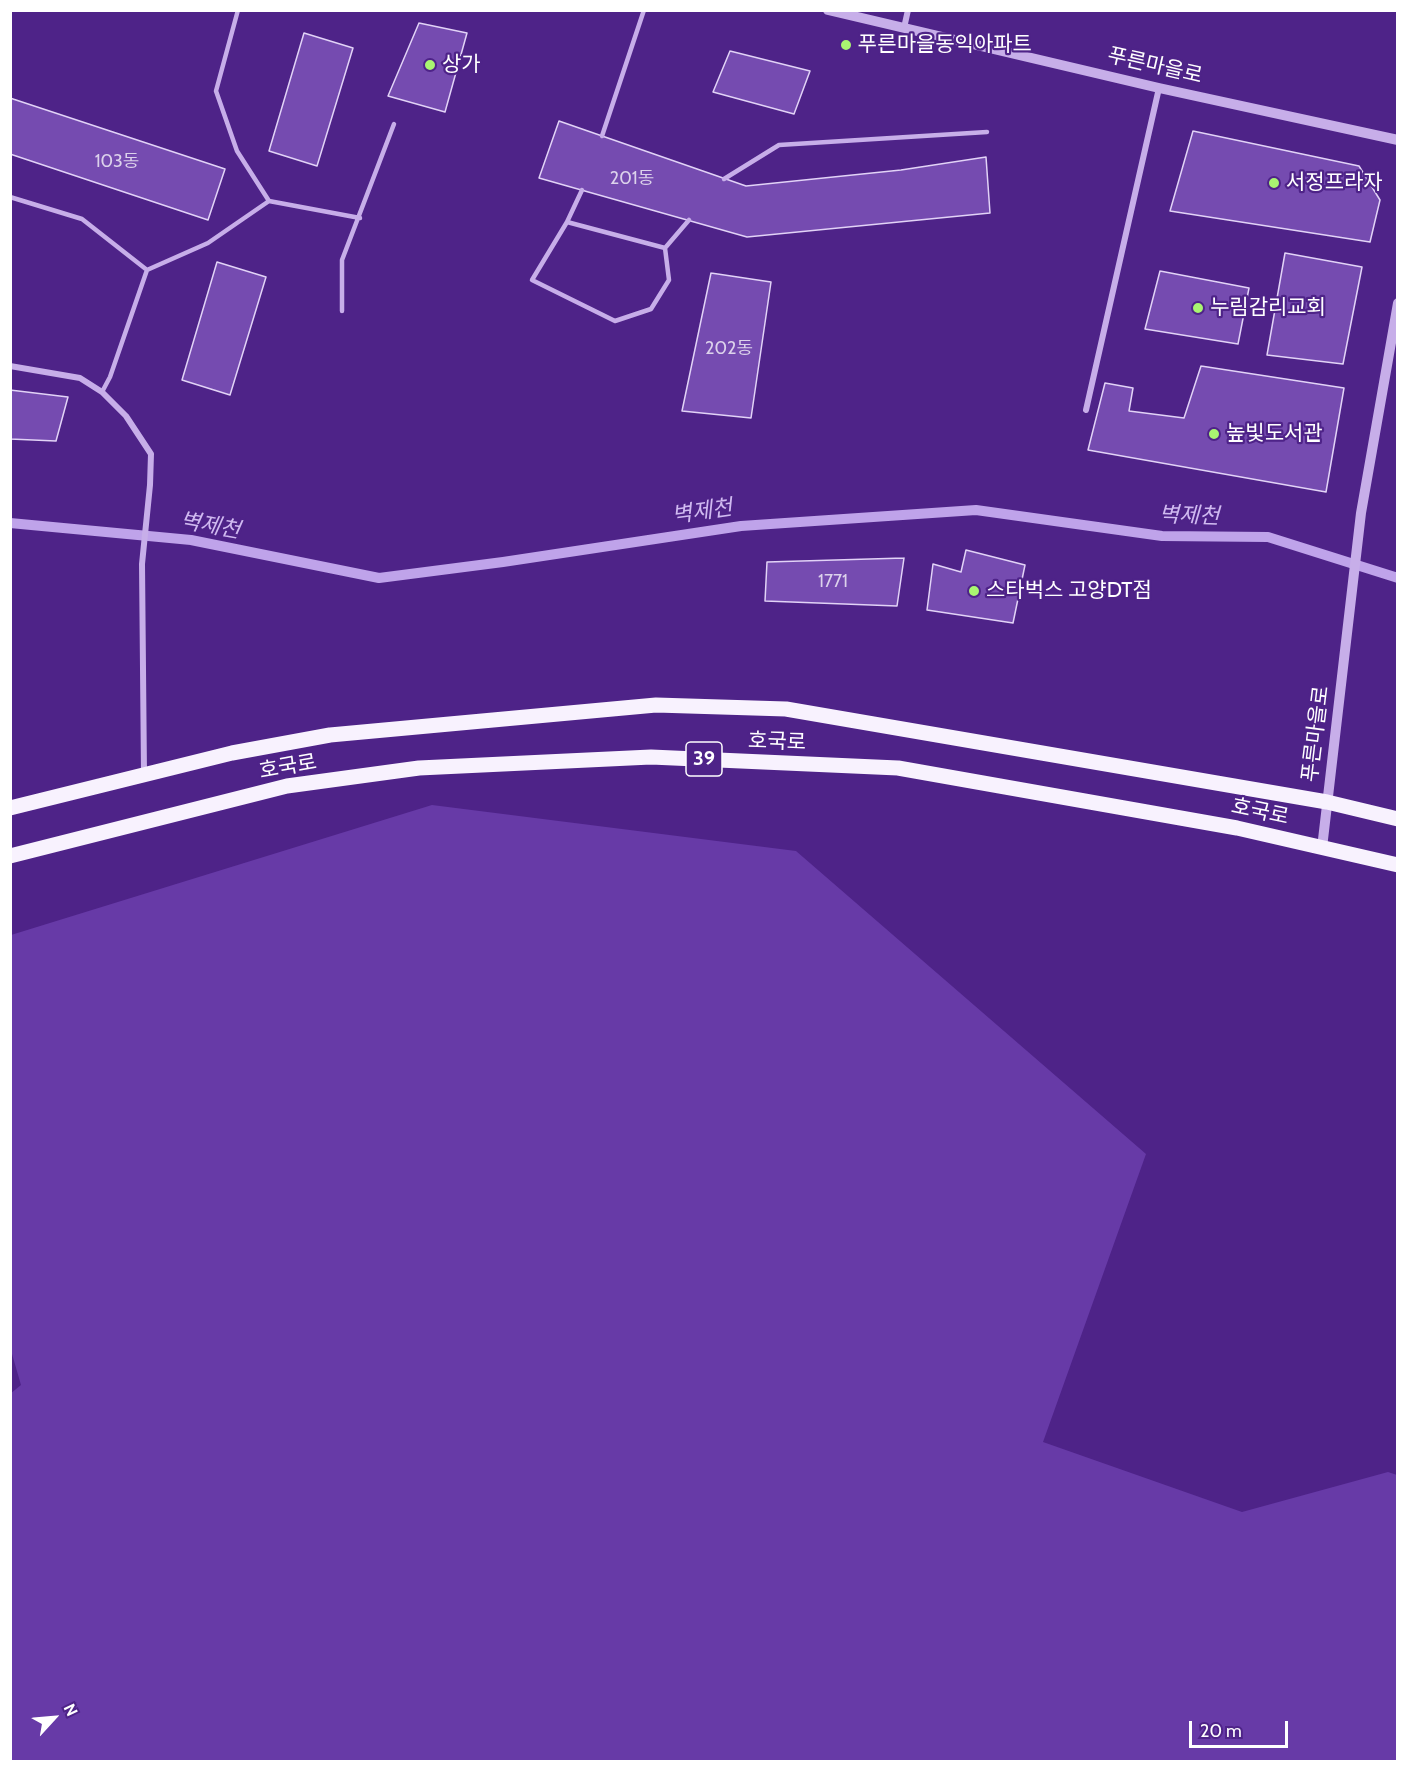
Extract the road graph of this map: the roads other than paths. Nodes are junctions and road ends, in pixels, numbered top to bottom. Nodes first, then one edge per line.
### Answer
1 (238, 10) edge
2 (644, 10) edge
3 (828, 10) edge
4 (908, 10) edge
5 (904, 28) junction
6 (1159, 88) junction
7 (394, 124) dead end
8 (987, 132) dead end
9 (602, 136) dead end
10 (1398, 140) edge
11 (724, 179) dead end
12 (582, 190) dead end
13 (10, 196) edge
14 (269, 201) junction
15 (360, 218) junction
16 (689, 220) dead end
17 (567, 222) junction
18 (665, 248) junction
19 (147, 270) junction
20 (1398, 303) edge
21 (342, 311) dead end
22 (10, 366) edge
23 (102, 392) junction
24 (1086, 410) dead end
25 (144, 775) junction
26 (1327, 802) junction
27 (10, 808) edge
28 (1398, 819) edge
29 (1322, 848) junction
30 (10, 856) edge
31 (1398, 865) edge

1 - 14 lane
2 - 9 lane
3 - 5 street, 푸른마을로
4 - 5 street
5 - 6 street, 푸른마을로
6 - 10 street, 푸른마을로
6 - 24 street
7 - 15 lane
8 - 11 lane
12 - 17 lane
13 - 19 lane
14 - 15 lane
14 - 19 lane
15 - 21 lane
16 - 18 lane
17 - 18 lane
17 - 18 lane
19 - 23 lane
20 - 26 street, 푸른마을로
22 - 23 street
23 - 25 street
25 - 26 main road, 호국로
25 - 27 main road, 호국로
26 - 28 main road, 호국로
26 - 29 street, 푸른마을로
29 - 30 main road, 호국로 / 39
29 - 31 main road, 호국로 / 39

